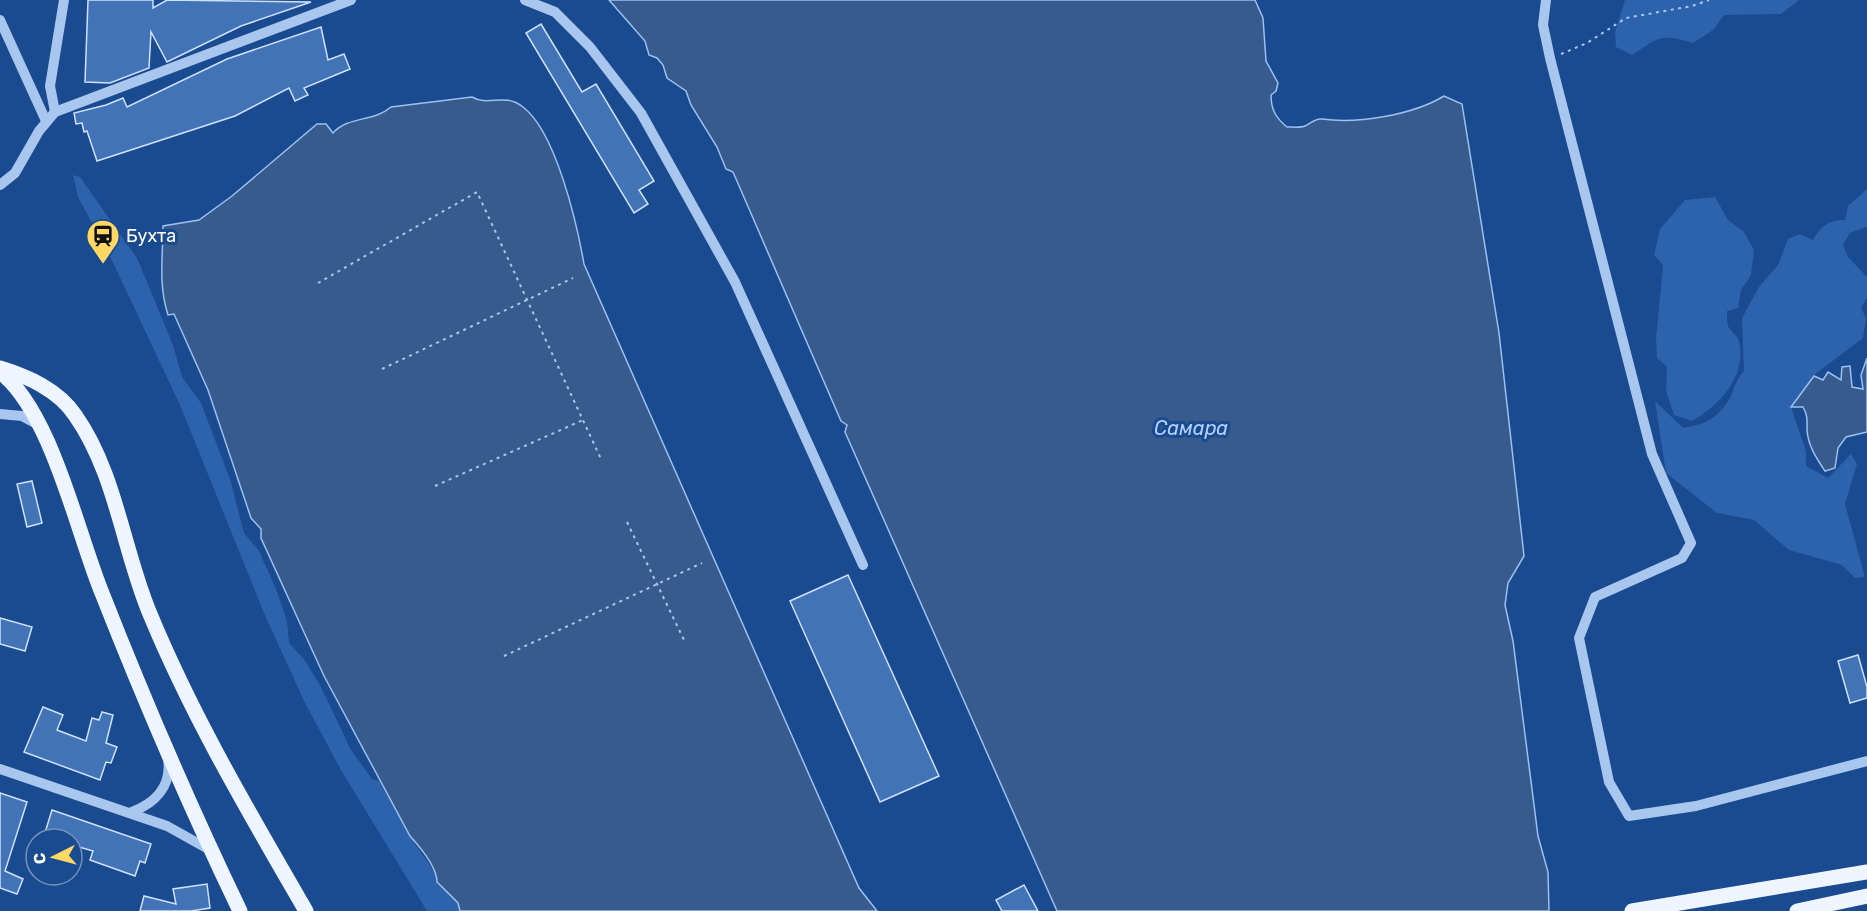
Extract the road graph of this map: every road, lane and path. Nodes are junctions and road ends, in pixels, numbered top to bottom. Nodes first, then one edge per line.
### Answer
1 (64, 0) edge
2 (351, 0) edge
3 (525, 0) edge
4 (1546, 0) edge
5 (1708, 0) edge
6 (0, 20) edge
7 (1550, 58) junction
8 (55, 112) junction
9 (46, 121) junction
10 (0, 185) edge
11 (573, 278) dead end
12 (318, 283) dead end
13 (526, 299) junction
14 (382, 369) dead end
15 (0, 370) edge
16 (0, 414) edge
17 (583, 420) junction
18 (41, 426) junction
19 (601, 459) dead end
20 (435, 486) dead end
21 (627, 522) dead end
22 (702, 563) dead end
23 (863, 565) dead end
24 (657, 584) junction
25 (684, 640) dead end
26 (504, 656) dead end
27 (166, 750) junction
28 (1867, 761) edge
29 (0, 769) edge
30 (132, 812) junction
31 (211, 850) junction
32 (1867, 872) edge
33 (1867, 896) edge
34 (240, 911) edge
35 (306, 911) edge
36 (1632, 911) edge
37 (1797, 911) edge

1 - 8 street
2 - 8 street
3 - 23 street
4 - 7 street
5 - 7 path
6 - 9 street
7 - 28 street
8 - 9 street
9 - 10 street
11 - 13 path
12 - 13 path
13 - 14 path
13 - 17 path
15 - 18 main road
15 - 35 main road
16 - 18 street
17 - 19 path
17 - 20 path
18 - 27 main road
21 - 24 path
22 - 24 path
24 - 25 path
24 - 26 path
27 - 30 street
27 - 31 main road
29 - 30 street
30 - 31 street
31 - 34 main road
32 - 36 main road
33 - 37 main road

